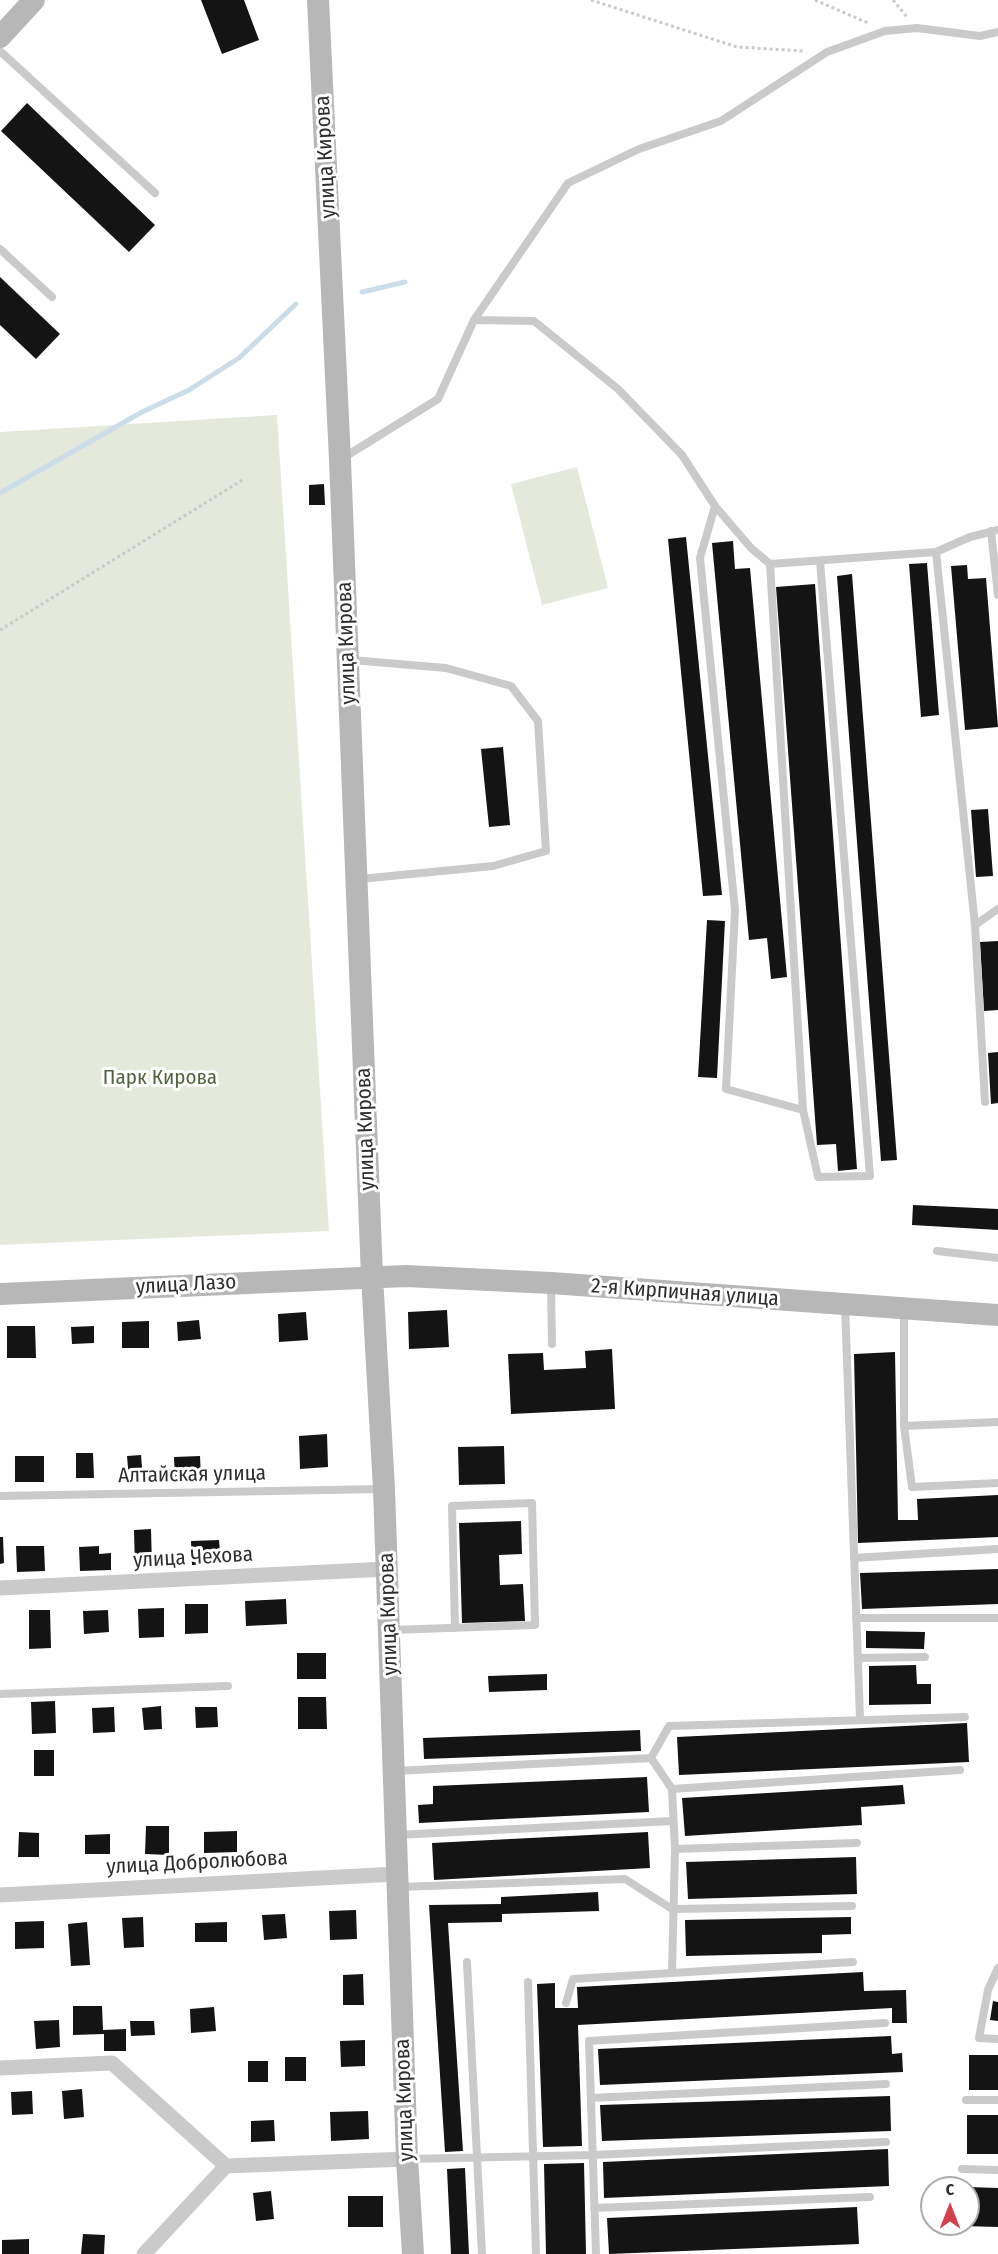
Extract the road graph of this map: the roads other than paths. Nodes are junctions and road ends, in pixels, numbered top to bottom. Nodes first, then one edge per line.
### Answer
1 (34, 0) edge
2 (317, 1) edge
3 (998, 32) edge
4 (0, 37) edge
5 (0, 51) edge
6 (155, 193) dead end
7 (0, 249) edge
8 (52, 297) dead end
9 (474, 320) junction
10 (340, 460) junction
11 (715, 506) junction
12 (994, 531) edge
13 (936, 552) junction
14 (820, 561) junction
15 (770, 564) junction
16 (998, 595) edge
17 (347, 659) junction
18 (356, 880) junction
19 (998, 909) edge
20 (975, 924) junction
21 (985, 1102) dead end
22 (803, 1110) junction
23 (937, 1251) dead end
24 (998, 1257) edge
25 (372, 1276) junction
26 (551, 1283) junction
27 (0, 1294) edge
28 (845, 1304) junction
29 (904, 1309) junction
30 (998, 1315) edge
31 (552, 1344) dead end
32 (998, 1422) edge
33 (904, 1426) junction
34 (998, 1483) edge
35 (384, 1489) junction
36 (0, 1496) edge
37 (998, 1549) edge
38 (854, 1558) junction
39 (387, 1569) junction
40 (0, 1588) edge
41 (998, 1617) edge
42 (856, 1618) junction
43 (455, 1628) junction
44 (390, 1630) junction
45 (925, 1657) dead end
46 (858, 1658) junction
47 (228, 1686) dead end
48 (0, 1694) edge
49 (965, 1717) dead end
50 (860, 1718) junction
51 (651, 1758) junction
52 (960, 1770) dead end
53 (393, 1771) junction
54 (672, 1789) junction
55 (672, 1821) junction
56 (396, 1835) junction
57 (857, 1843) dead end
58 (675, 1849) junction
59 (397, 1881) junction
60 (0, 1895) edge
61 (852, 1906) dead end
62 (672, 1909) junction
63 (467, 1962) dead end
64 (853, 1962) dead end
65 (998, 1968) edge
66 (672, 1973) junction
67 (528, 1983) dead end
68 (988, 1990) junction
69 (998, 1990) edge
70 (566, 2003) dead end
71 (885, 2023) dead end
72 (998, 2038) edge
73 (0, 2068) edge
74 (886, 2084) dead end
75 (591, 2098) junction
76 (966, 2100) dead end
77 (998, 2100) edge
78 (886, 2142) dead end
79 (593, 2155) junction
80 (533, 2156) junction
81 (477, 2157) junction
82 (407, 2159) junction
83 (226, 2166) junction
84 (962, 2169) dead end
85 (998, 2170) edge
86 (870, 2197) dead end
87 (594, 2208) junction
88 (144, 2254) edge
89 (413, 2254) edge
90 (482, 2254) edge
91 (536, 2254) edge
92 (596, 2254) edge

1 - 4 main road
2 - 10 main road, улица Кирова
3 - 9 lane
5 - 6 lane
7 - 8 lane
9 - 10 lane
9 - 11 lane
10 - 17 main road, улица Кирова
11 - 15 lane
11 - 22 lane
12 - 13 lane
12 - 16 lane
13 - 14 lane
13 - 20 lane
14 - 15 lane
14 - 22 lane
15 - 22 lane
17 - 18 main road, улица Кирова
17 - 18 lane
18 - 25 main road, улица Кирова
19 - 20 lane
20 - 21 lane
23 - 24 lane
25 - 26 main road, 2-я Кирпичная улица
25 - 27 main road, улица Лазо
25 - 35 main road, улица Кирова
26 - 28 main road, 2-я Кирпичная улица
26 - 31 lane
28 - 29 main road, 2-я Кирпичная улица
28 - 38 lane
29 - 30 main road, 2-я Кирпичная улица
29 - 33 lane
32 - 33 lane
33 - 34 lane
35 - 36 lane, Алтайская улица
35 - 39 main road, улица Кирова
37 - 38 lane
38 - 42 lane
39 - 40 street, улица Чехова
39 - 44 main road, улица Кирова
41 - 42 lane
42 - 46 lane
43 - 43 lane
43 - 44 lane
44 - 53 main road, улица Кирова
45 - 46 lane
46 - 50 lane
47 - 48 lane
49 - 50 lane
50 - 51 lane
51 - 53 lane
51 - 54 lane
52 - 54 lane
53 - 56 main road, улица Кирова
54 - 55 lane
55 - 56 lane
55 - 58 lane
56 - 59 main road, улица Кирова
57 - 58 lane
58 - 62 lane
59 - 60 street, улица Добролюбова
59 - 62 lane
59 - 82 main road, улица Кирова
61 - 62 lane
62 - 66 lane
63 - 81 lane
64 - 66 lane
65 - 68 lane
66 - 70 lane
67 - 80 lane
68 - 69 lane
68 - 72 lane
71 - 75 lane
73 - 83 street
74 - 75 lane
75 - 79 lane
76 - 77 lane
78 - 79 lane
79 - 80 lane
79 - 87 lane
80 - 81 lane
80 - 91 lane
81 - 82 lane
81 - 90 lane
82 - 83 street
82 - 89 main road, улица Кирова
83 - 88 street
84 - 85 lane
86 - 87 lane
87 - 92 lane

